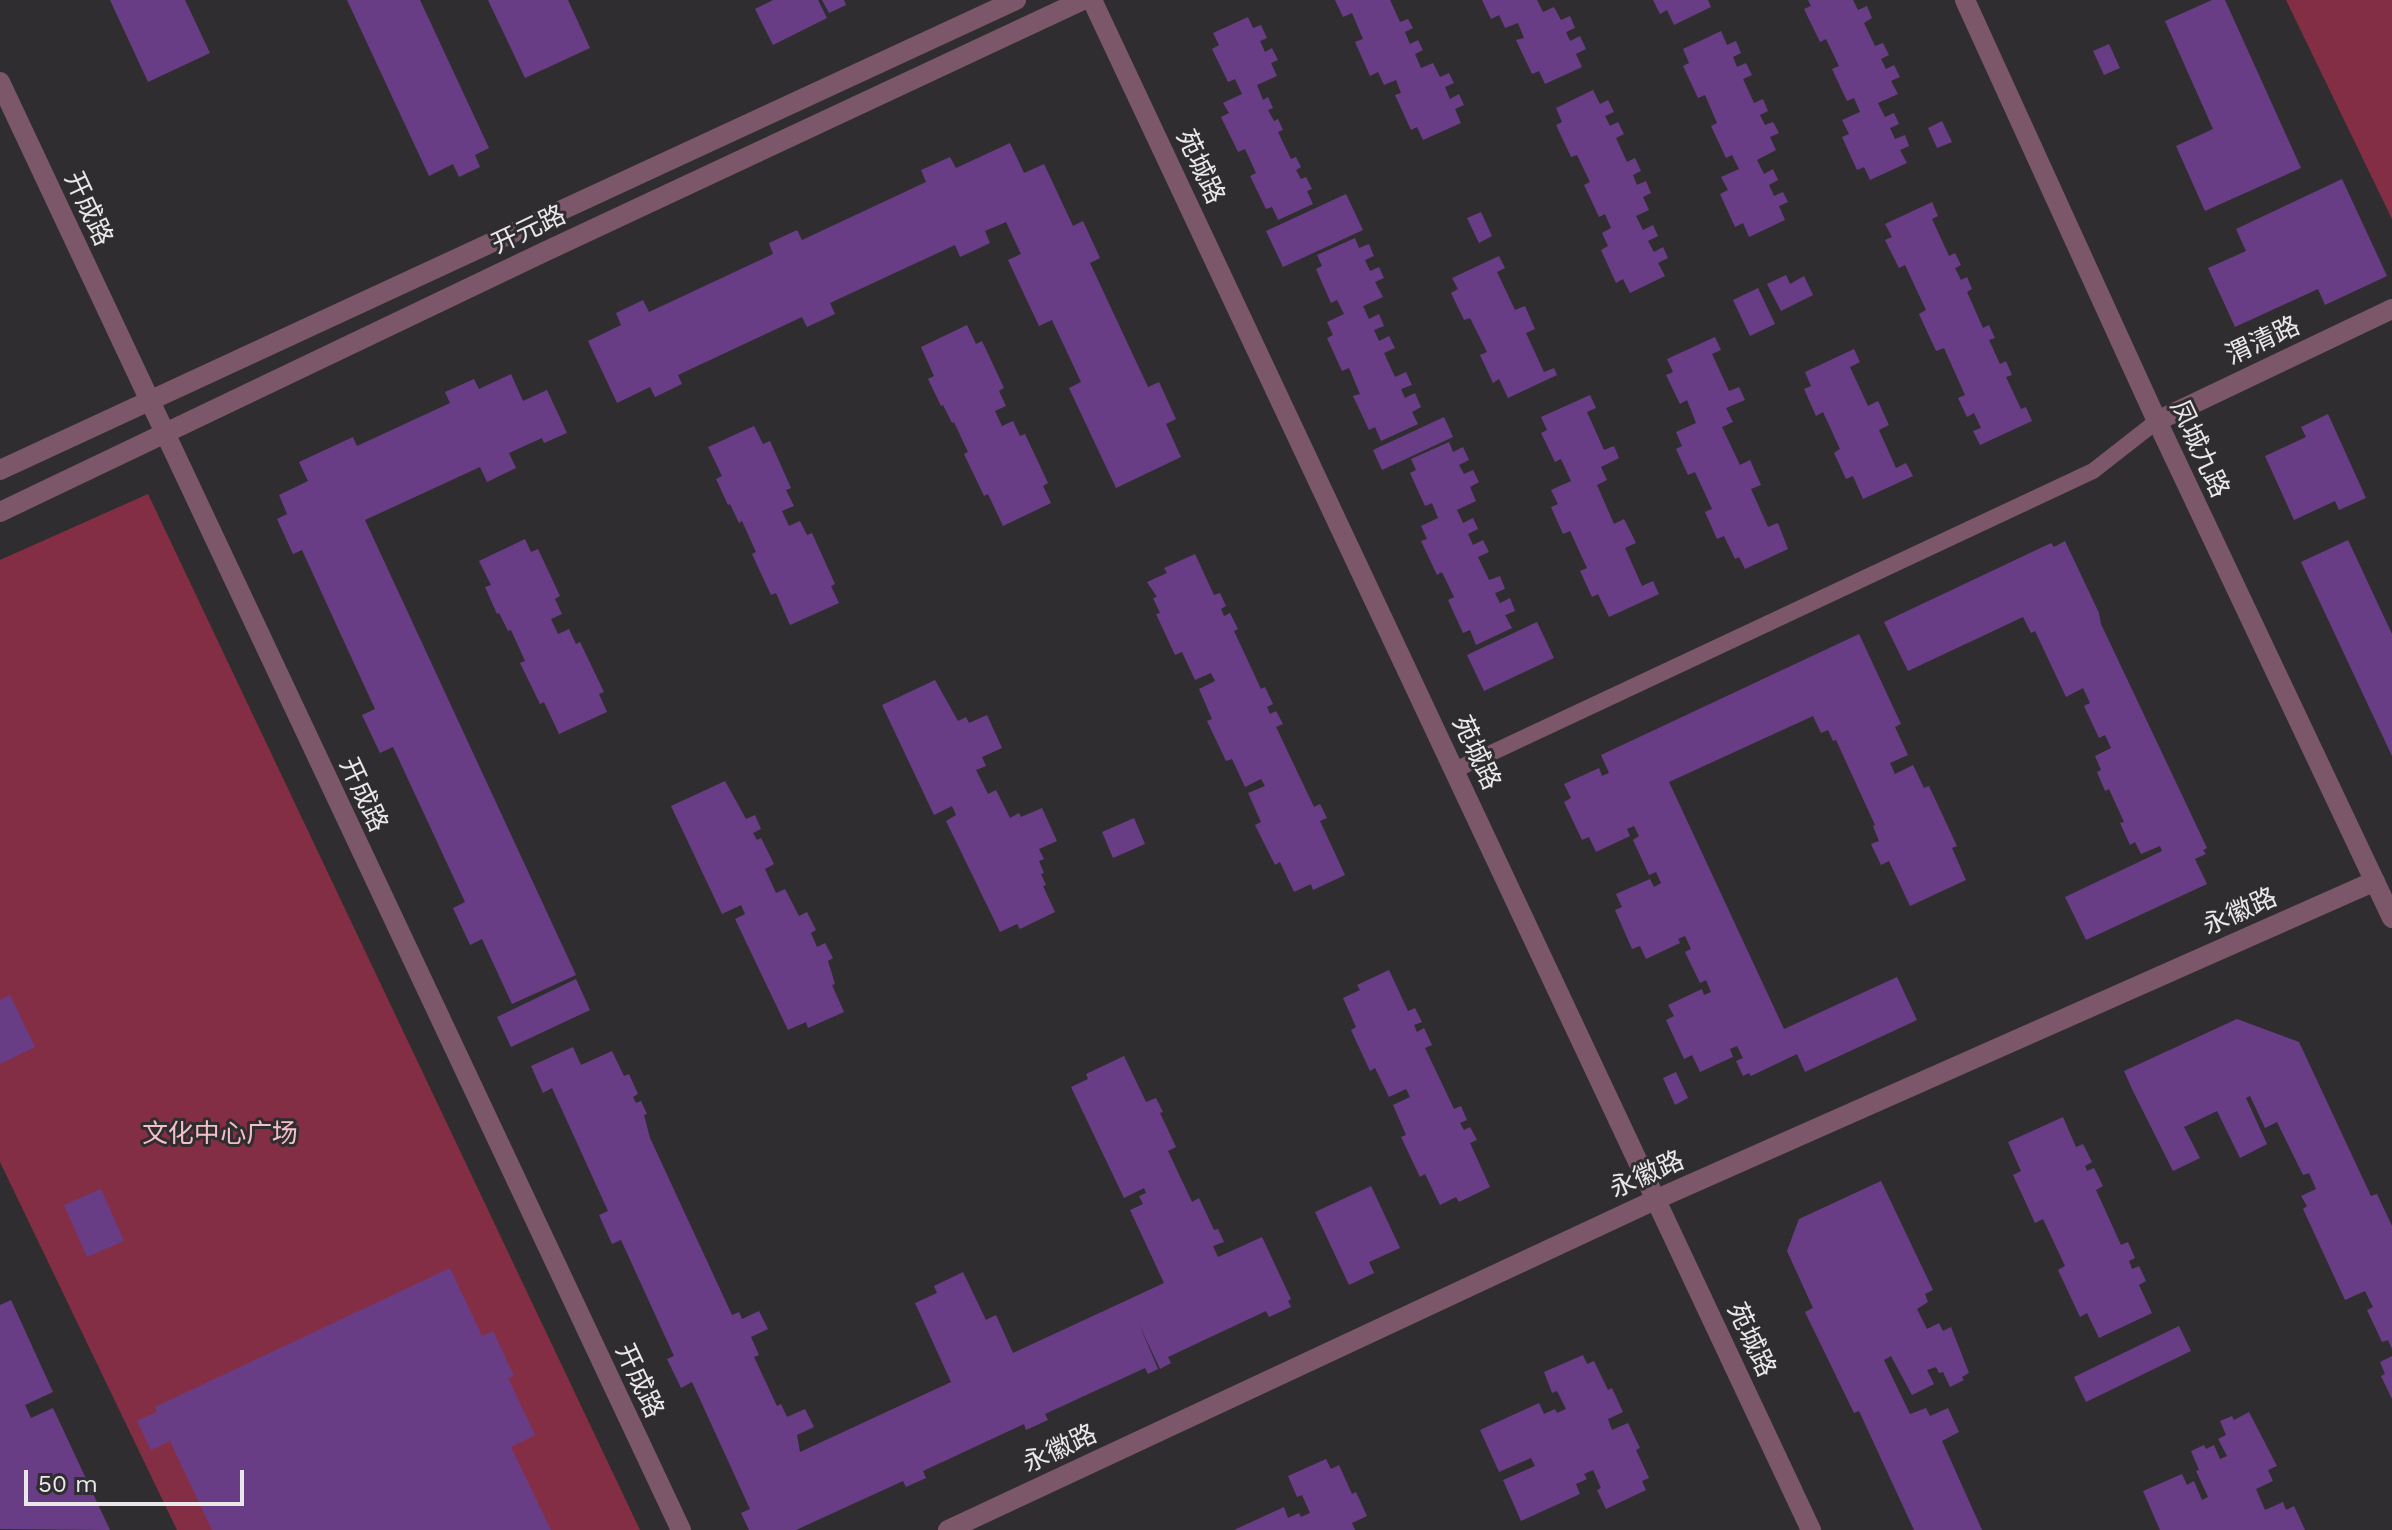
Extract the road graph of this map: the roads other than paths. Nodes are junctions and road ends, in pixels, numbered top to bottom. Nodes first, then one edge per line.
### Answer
1 (1016, 0) edge
2 (1083, 0) edge
3 (1092, 0) edge
4 (1965, 0) edge
5 (0, 82) edge
6 (2392, 309) edge
7 (149, 400) junction
8 (2157, 421) junction
9 (164, 434) junction
10 (0, 470) edge
11 (0, 512) edge
12 (1455, 770) junction
13 (2375, 881) junction
14 (2392, 918) edge
15 (1657, 1199) junction
16 (681, 1530) edge
17 (948, 1530) edge
18 (1811, 1530) edge

1 - 7 street, 开元路
2 - 9 street, 开元路
3 - 12 street, 苑城路
4 - 8 street, 凤城九路
5 - 7 street, 开成路
6 - 8 street, 渭清路
7 - 9 street, 开成路
7 - 10 street, 开元路
8 - 12 lane
8 - 13 street, 凤城九路
9 - 11 street, 开元路
9 - 16 street, 开成路
12 - 15 street, 苑城路
13 - 14 street, 凤城九路
13 - 15 street, 永徽路
15 - 17 street, 永徽路
15 - 18 street, 苑城路

